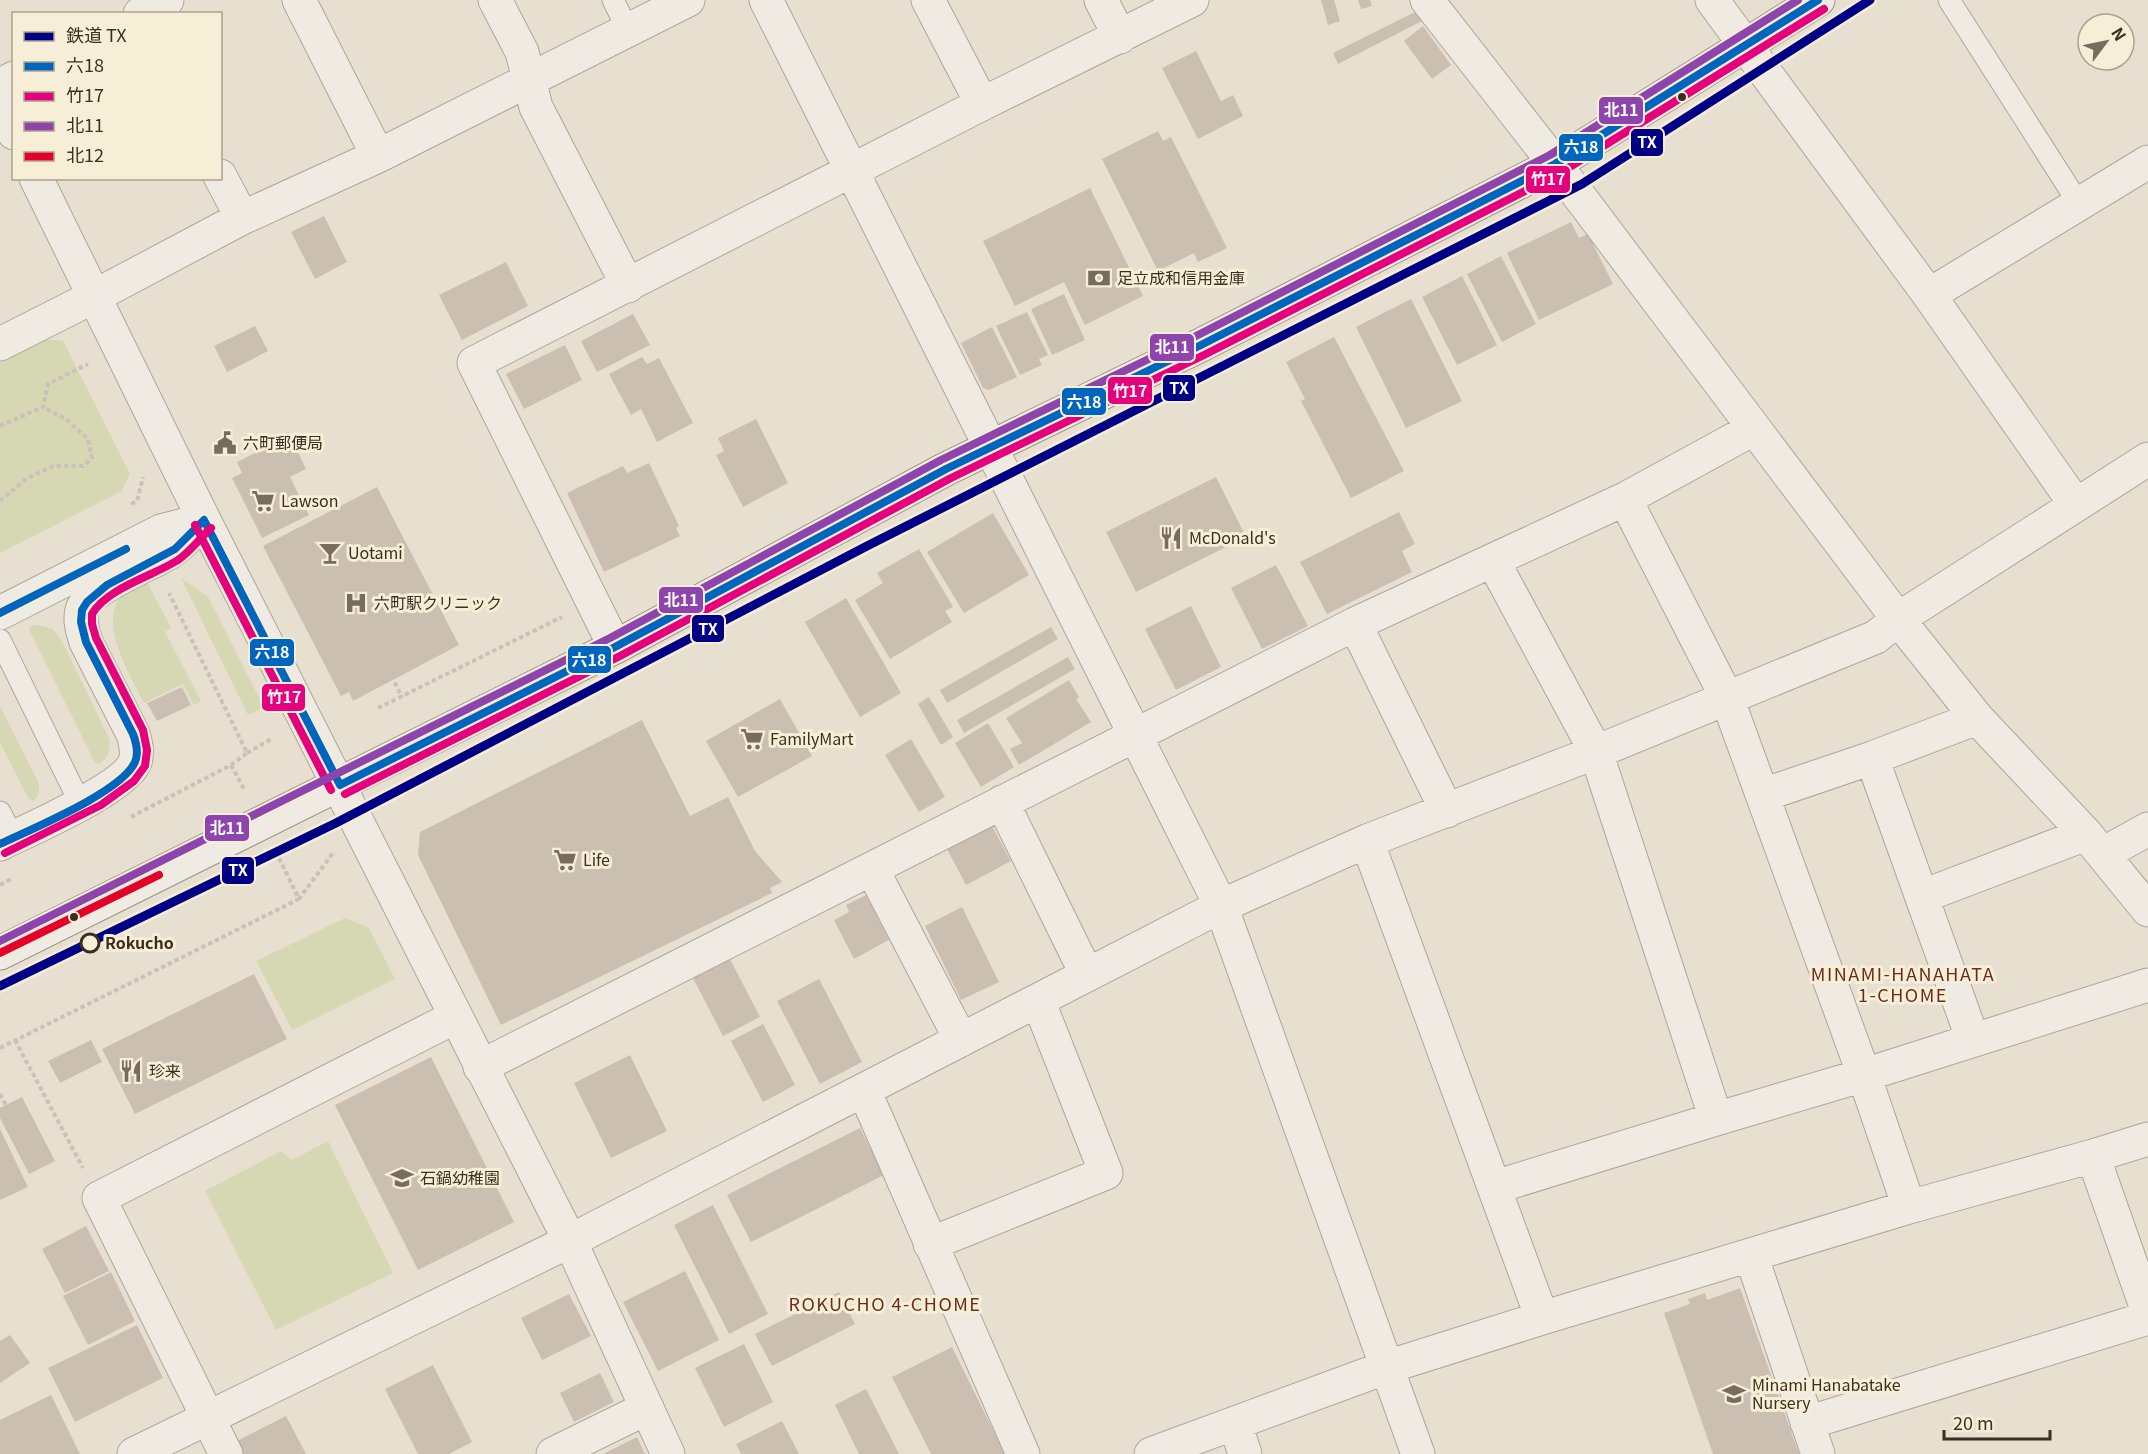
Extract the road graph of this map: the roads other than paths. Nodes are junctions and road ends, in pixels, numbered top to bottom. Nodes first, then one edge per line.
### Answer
1 (167, 0) edge
2 (300, 0) edge
3 (495, 0) edge
4 (613, 0) edge
5 (688, 0) edge
6 (766, 0) edge
7 (928, 0) edge
8 (1101, 0) edge
9 (1192, 0) edge
10 (1427, 0) edge
11 (1712, 0) edge
12 (1818, 0) edge
13 (1949, 0) edge
14 (142, 12) edge
15 (628, 30) junction
16 (1120, 37) junction
17 (1744, 45) junction
18 (529, 79) junction
19 (982, 104) junction
20 (0, 106) edge
21 (12, 130) edge
22 (378, 156) junction
23 (2148, 162) edge
24 (1555, 164) junction
25 (851, 170) junction
26 (37, 180) edge
27 (222, 180) edge
28 (2079, 204) junction
29 (242, 218) junction
30 (628, 286) junction
31 (1929, 295) junction
32 (95, 296) junction
33 (0, 344) edge
34 (1754, 429) junction
35 (990, 448) junction
36 (2148, 459) edge
37 (1626, 499) junction
38 (2076, 505) junction
39 (204, 520) junction
40 (148, 550) junction
41 (1493, 561) junction
42 (0, 613) edge
43 (1898, 619) junction
44 (1355, 624) junction
45 (0, 640) edge
46 (615, 646) junction
47 (1728, 698) junction
48 (1977, 718) junction
49 (1134, 735) junction
50 (1596, 752) junction
51 (1872, 759) junction
52 (340, 785) junction
53 (1763, 795) junction
54 (1002, 802) junction
55 (80, 803) junction
56 (1447, 811) junction
57 (2148, 829) edge
58 (4, 831) edge
59 (1367, 841) junction
60 (2094, 844) junction
61 (872, 869) junction
62 (1923, 896) junction
63 (1221, 906) junction
64 (2148, 910) edge
65 (0, 953) edge
66 (1087, 975) junction
67 (2148, 985) edge
68 (1038, 1000) junction
69 (455, 1017) junction
70 (961, 1040) junction
71 (1973, 1040) junction
72 (480, 1067) junction
73 (1864, 1075) junction
74 (864, 1090) junction
75 (1716, 1119) junction
76 (2148, 1138) edge
77 (2093, 1156) junction
78 (1495, 1187) junction
79 (1909, 1207) junction
80 (570, 1241) junction
81 (930, 1244) junction
82 (1751, 1255) junction
83 (2148, 1312) edge
84 (1542, 1318) junction
85 (2148, 1318) edge
86 (1387, 1367) junction
87 (647, 1408) junction
88 (209, 1418) junction
89 (1235, 1423) junction
90 (1807, 1423) junction
91 (134, 1454) edge
92 (226, 1454) edge
93 (553, 1454) edge
94 (668, 1454) edge
95 (1023, 1454) edge
96 (1151, 1454) edge
97 (1245, 1454) edge
98 (1418, 1454) edge
99 (1818, 1454) edge

1 - 14 street
2 - 22 street
3 - 18 street
4 - 15 lane
5 - 15 street
6 - 25 street
7 - 19 street
8 - 16 street
9 - 16 street
10 - 24 street
11 - 17 street
12 - 17 street
13 - 28 lane
15 - 18 street
16 - 19 street
17 - 24 street
17 - 31 street
18 - 22 street
18 - 30 street
19 - 25 street
20 - 21 street
22 - 29 street
23 - 28 street
24 - 34 street
24 - 35 street
25 - 30 street
25 - 35 street
26 - 32 street
27 - 29 street
28 - 31 street
29 - 32 street
30 - 46 street
31 - 38 street
32 - 33 street
32 - 39 street
34 - 37 street
34 - 43 street
35 - 46 street
35 - 49 street
36 - 38 street
37 - 41 street
37 - 47 street
38 - 43 street
39 - 40 street
39 - 52 street
40 - 42 street
40 - 55 street
41 - 44 street
41 - 50 street
43 - 47 street
43 - 48 street
44 - 49 street
44 - 56 street
45 - 55 lane
46 - 52 street
47 - 50 street
47 - 53 street
48 - 51 street
48 - 60 street
49 - 54 street
49 - 63 street
50 - 56 street
50 - 75 street
51 - 53 street
51 - 62 street
52 - 65 street
52 - 69 street
53 - 73 street
54 - 61 street
54 - 66 street
55 - 58 street
56 - 59 street
57 - 60 street
59 - 63 street
59 - 78 street
60 - 62 street
60 - 64 street
61 - 70 street
61 - 72 street
62 - 71 street
63 - 66 street
63 - 86 street
66 - 68 street
67 - 71 street
68 - 70 street
68 - 81 street
69 - 72 street
69 - 88 street
70 - 74 street
71 - 73 street
72 - 80 street
73 - 75 street
73 - 79 street
74 - 80 street
74 - 81 street
75 - 78 street
76 - 77 street
77 - 79 street
77 - 83 street
78 - 84 street
79 - 82 street
80 - 87 street
80 - 88 street
81 - 95 street
82 - 84 street
82 - 90 street
84 - 86 street
85 - 90 street
86 - 89 street
86 - 98 street
87 - 93 street
87 - 94 street
88 - 91 street
88 - 92 street
89 - 96 street
89 - 97 street
90 - 99 street

